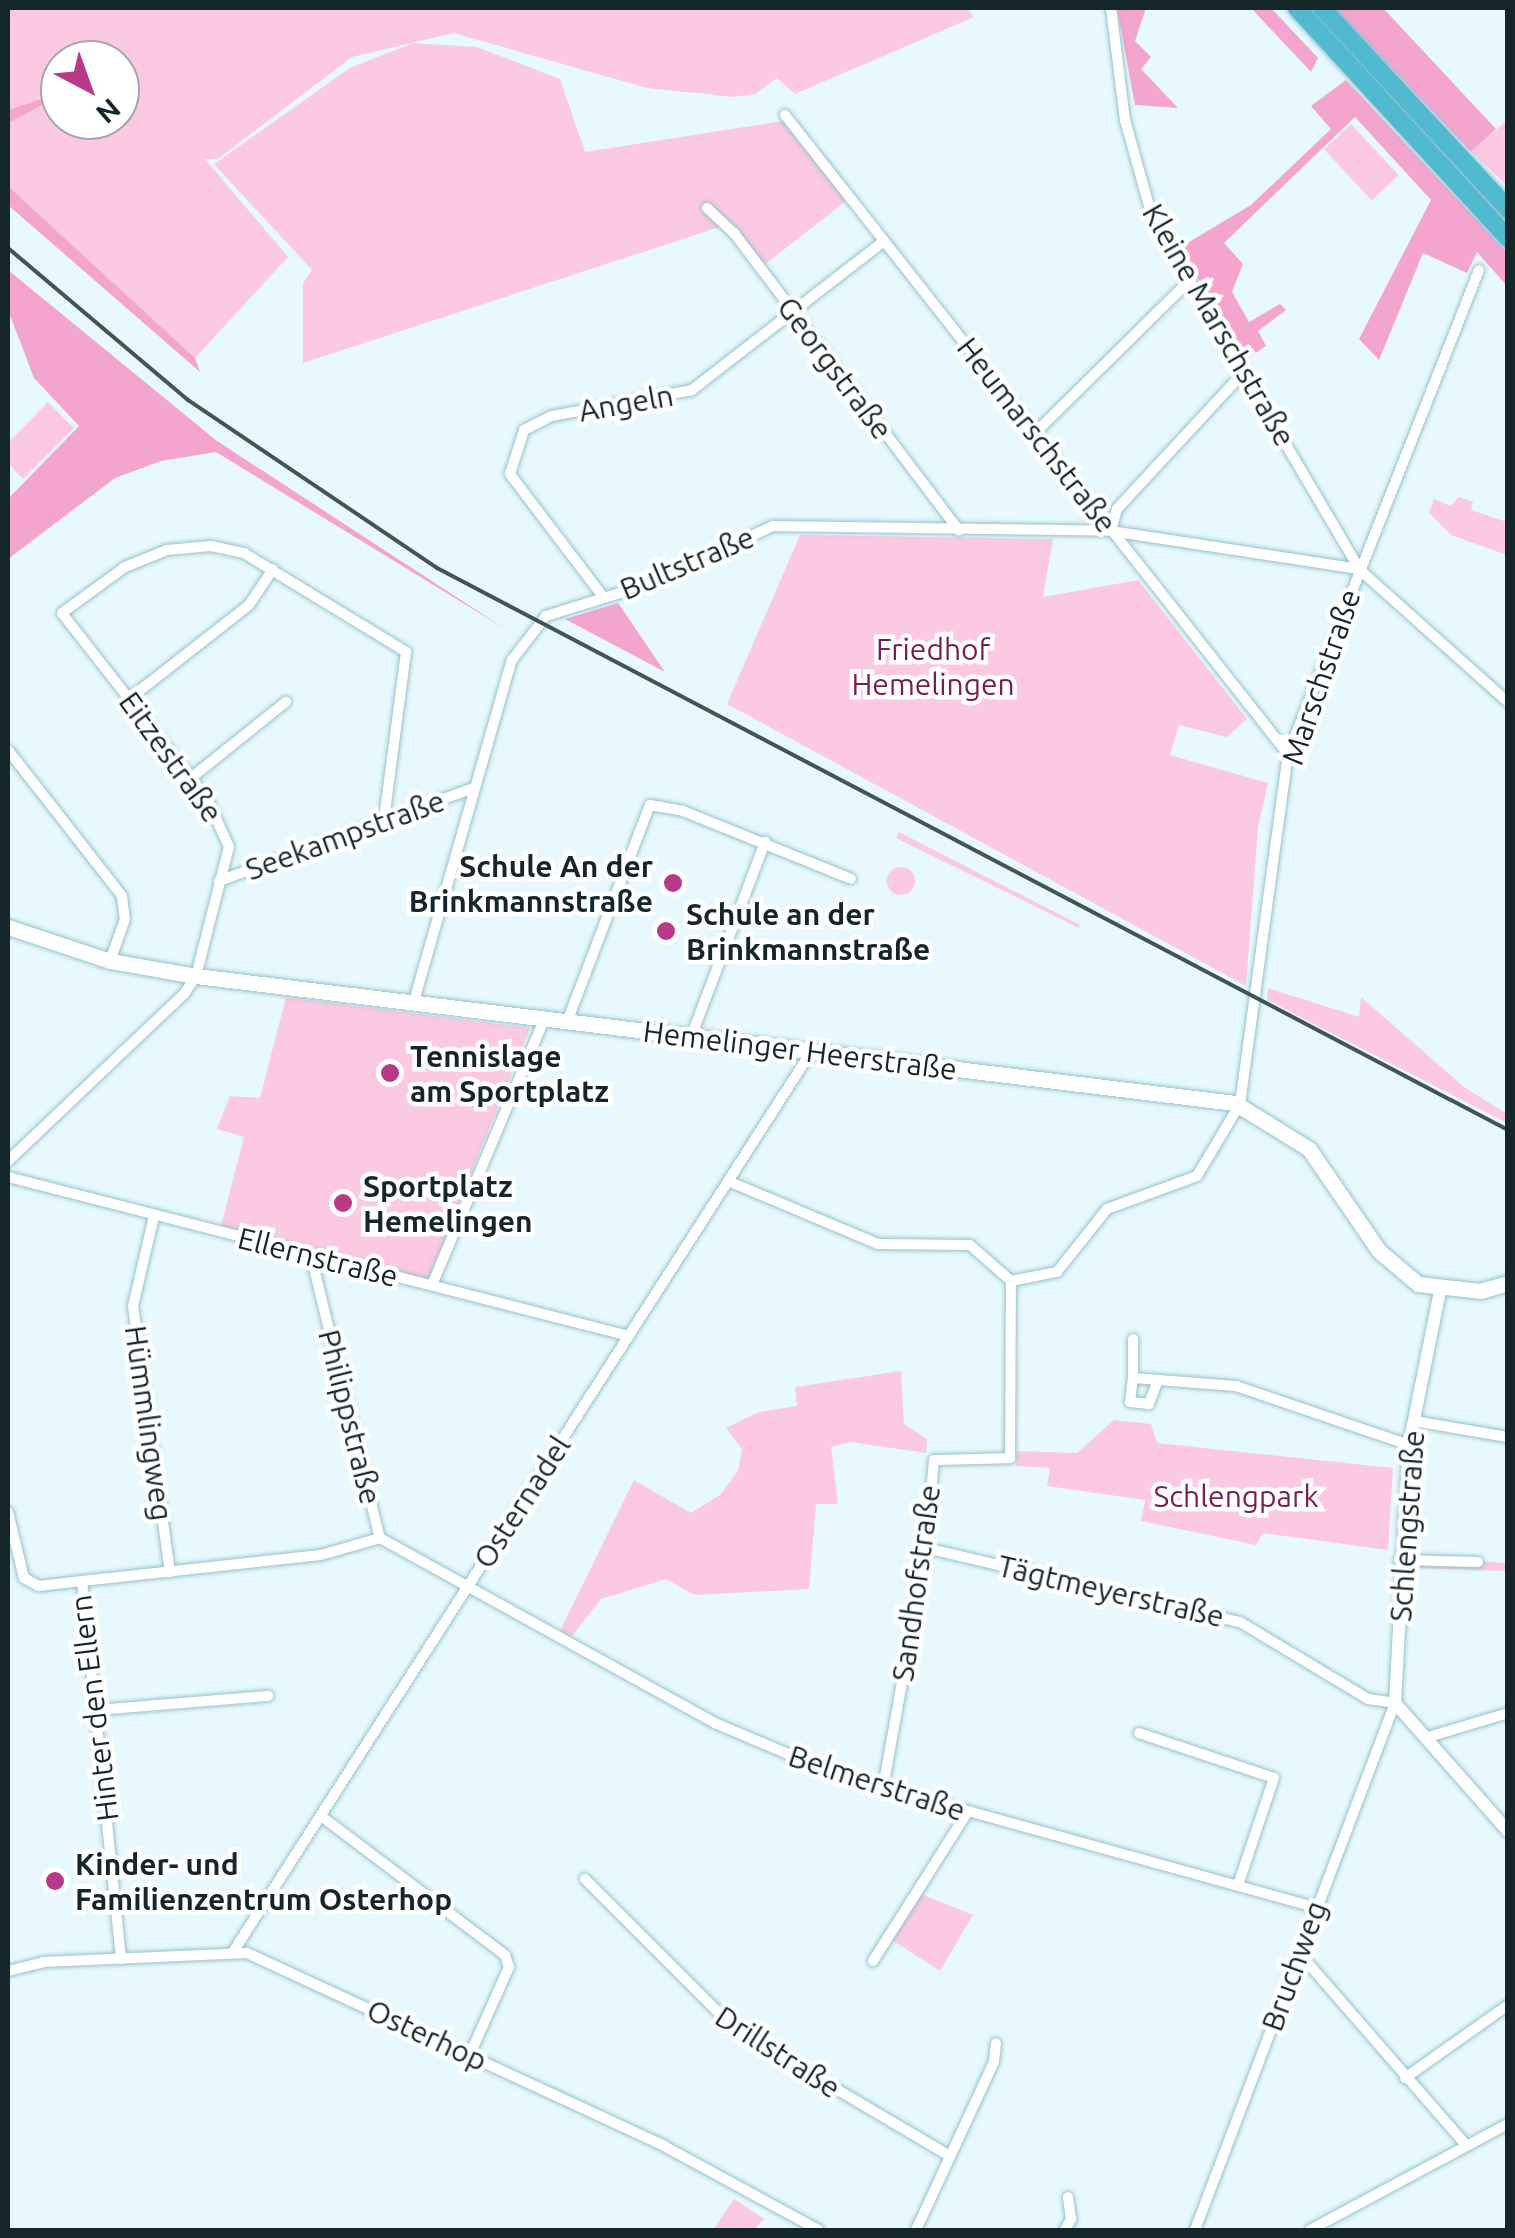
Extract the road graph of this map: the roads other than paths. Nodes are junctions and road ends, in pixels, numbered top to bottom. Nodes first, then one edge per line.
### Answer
1 (1110, 8) edge
2 (1297, 8) edge
3 (1322, 8) edge
4 (785, 115) dead end
5 (1503, 203) edge
6 (708, 208) dead end
7 (1508, 238) edge
8 (884, 241) junction
9 (1479, 270) dead end
10 (1191, 279) junction
11 (793, 313) junction
12 (1245, 372) junction
13 (1036, 432) junction
14 (959, 530) junction
15 (1111, 531) junction
16 (272, 569) junction
17 (1358, 569) junction
18 (604, 598) junction
19 (129, 699) junction
20 (286, 702) dead end
21 (1508, 702) edge
22 (8, 750) edge
23 (1288, 754) junction
24 (191, 778) junction
25 (471, 789) junction
26 (384, 819) junction
27 (765, 842) junction
28 (851, 879) dead end
29 (219, 881) junction
30 (8, 926) edge
31 (110, 961) junction
32 (196, 976) junction
33 (414, 1002) junction
34 (544, 1020) junction
35 (567, 1022) junction
36 (691, 1036) junction
37 (810, 1052) junction
38 (1240, 1104) junction
39 (8, 1161) edge
40 (8, 1177) edge
41 (728, 1181) junction
42 (154, 1216) junction
43 (311, 1256) junction
44 (1011, 1281) junction
45 (1508, 1284) edge
46 (432, 1285) junction
47 (1440, 1291) junction
48 (629, 1336) junction
49 (1133, 1339) dead end
50 (1133, 1378) junction
51 (1158, 1380) junction
52 (1414, 1421) junction
53 (1508, 1436) edge
54 (1409, 1445) junction
55 (8, 1512) edge
56 (380, 1538) junction
57 (926, 1548) junction
58 (1400, 1560) junction
59 (1478, 1562) dead end
60 (170, 1572) junction
61 (82, 1582) junction
62 (467, 1589) junction
63 (268, 1696) dead end
64 (1395, 1703) junction
65 (96, 1710) junction
66 (1508, 1713) edge
67 (1139, 1733) dead end
68 (1428, 1738) junction
69 (883, 1788) junction
70 (967, 1813) junction
71 (321, 1816) junction
72 (1508, 1830) edge
73 (585, 1878) dead end
74 (1238, 1885) junction
75 (1315, 1907) junction
76 (233, 1952) junction
77 (1300, 1954) junction
78 (121, 1958) junction
79 (873, 1961) dead end
80 (8, 1971) edge
81 (1508, 2005) edge
82 (996, 2044) dead end
83 (470, 2054) junction
84 (1405, 2078) junction
85 (1508, 2124) edge
86 (1467, 2146) junction
87 (950, 2156) junction
88 (1068, 2198) dead end
89 (820, 2230) edge
90 (916, 2230) edge
91 (1065, 2230) edge
92 (1195, 2230) edge
93 (1310, 2230) edge

1 - 10 street, Kleine Marschstraße
2 - 7 highway
3 - 5 highway
4 - 8 street, Heumarschstraße
6 - 11 street, Georgstraße
8 - 11 street, Angeln
8 - 13 street, Heumarschstraße
9 - 17 street, Marschstraße
10 - 12 street, Kleine Marschstraße
10 - 13 street
11 - 14 street, Georgstraße
11 - 18 street, Angeln
12 - 15 street
12 - 17 street, Kleine Marschstraße
13 - 15 street, Heumarschstraße
14 - 15 street, Bultstraße
14 - 18 street, Bultstraße
15 - 17 street, Bultstraße
15 - 23 street, Heumarschstraße
16 - 19 street
16 - 19 street, Eitzestraße
16 - 26 street
17 - 21 street
17 - 23 street, Marschstraße
18 - 25 street, Bultstraße
19 - 24 street, Eitzestraße
20 - 24 street
22 - 31 street
23 - 38 street, Marschstraße
24 - 29 street, Eitzestraße
25 - 26 street, Seekampstraße
25 - 33 street, Bultstraße
26 - 29 street, Seekampstraße
27 - 28 street
27 - 35 street
27 - 36 street
29 - 32 street, Eitzestraße
30 - 31 main road, Hemelinger Heerstraße
31 - 32 main road, Hemelinger Heerstraße
32 - 33 main road, Hemelinger Heerstraße
32 - 39 street
33 - 34 main road, Hemelinger Heerstraße
34 - 35 main road, Hemelinger Heerstraße
34 - 46 street
35 - 36 main road, Hemelinger Heerstraße
36 - 37 main road, Hemelinger Heerstraße
37 - 38 main road, Hemelinger Heerstraße
37 - 41 street, Osternadel
38 - 44 street
38 - 47 main road
40 - 42 street, Ellernstraße
41 - 44 street
41 - 48 street, Osternadel
42 - 43 street, Ellernstraße
42 - 60 street, Hümmlingweg
43 - 46 street, Ellernstraße
43 - 56 street, Philippstraße
44 - 57 street, Sandhofstraße
45 - 47 main road
46 - 48 street, Ellernstraße
47 - 52 street, Schlengstraße
48 - 62 street, Osternadel
49 - 50 street
50 - 51 street
50 - 51 street
51 - 54 street
52 - 53 street
52 - 54 street, Schlengstraße
54 - 58 street, Schlengstraße
55 - 61 street, Hinter den Ellern
56 - 60 street
56 - 62 street, Philippstraße
57 - 64 street, Tägtmeyerstraße
57 - 69 street, Sandhofstraße
58 - 59 street
58 - 64 street, Schlengstraße
60 - 61 street
61 - 65 street, Hinter den Ellern
62 - 69 street, Belmerstraße
62 - 71 street, Osternadel
63 - 65 street
64 - 68 street
64 - 75 street, Bruchweg
65 - 78 street, Hinter den Ellern
66 - 68 street
67 - 74 street
68 - 72 street
69 - 70 street, Belmerstraße
70 - 74 street, Belmerstraße
70 - 79 street
71 - 76 street, Osternadel
71 - 83 street
73 - 87 street, Drillstraße
74 - 75 street, Belmerstraße
75 - 77 street, Bruchweg
76 - 78 street, Osterhop
76 - 83 street, Osterhop
77 - 84 street
77 - 92 street, Bruchweg
78 - 80 street, Osterhop
81 - 84 street
82 - 87 street
83 - 89 street, Osterhop
84 - 86 street
85 - 86 street
86 - 93 street
87 - 90 street
88 - 91 street

